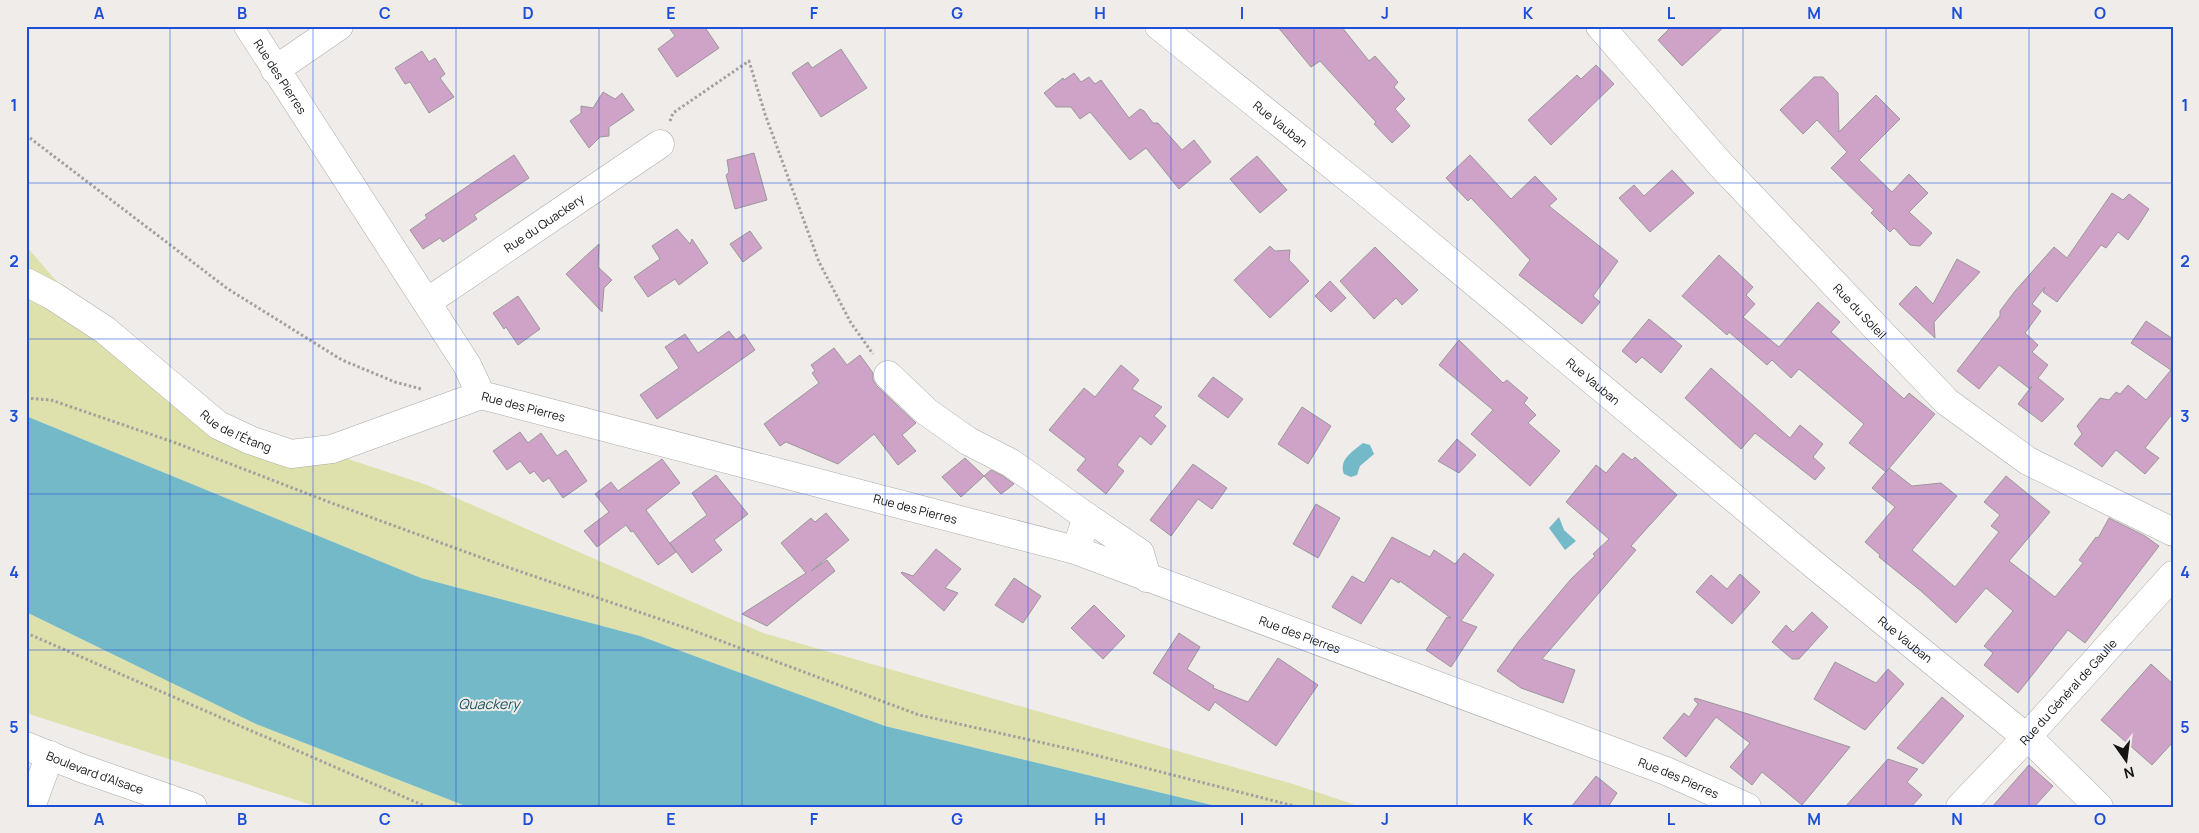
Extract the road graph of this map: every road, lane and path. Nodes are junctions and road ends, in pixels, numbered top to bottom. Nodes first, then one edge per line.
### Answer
1 (248, 26) edge
2 (339, 26) edge
3 (1158, 26) edge
4 (1600, 26) edge
5 (275, 70) junction
6 (26, 134) edge
7 (660, 144) joint
8 (26, 282) edge
9 (427, 302) junction
10 (888, 375) joint
11 (428, 391) dead end
12 (480, 395) junction
13 (26, 398) edge
14 (1088, 517) junction
15 (2173, 532) edge
16 (1075, 550) junction
17 (2173, 576) edge
18 (1147, 578) junction
19 (26, 633) edge
20 (2026, 738) junction
21 (38, 751) edge
22 (32, 807) edge
23 (193, 807) edge
24 (427, 807) edge
25 (1298, 807) edge
26 (1747, 807) edge
27 (1960, 807) edge
28 (2099, 807) edge

1 - 5 street, Rue des Pierres
2 - 5 street
3 - 20 street, Rue Vauban
4 - 15 street, Rue du Soleil
5 - 9 street, Rue des Pierres
6 - 11 path
7 - 9 street, Rue du Quackery
7 - 10 path
8 - 12 street, Rue de l'Étang
9 - 12 street, Rue des Pierres
10 - 14 street
12 - 16 street, Rue des Pierres
13 - 25 path
14 - 16 street
14 - 18 street
16 - 18 street, Rue des Pierres
17 - 20 street, Rue du Général de Gaulle
18 - 26 street, Rue des Pierres
19 - 24 path
20 - 27 street, Rue du Général de Gaulle
20 - 28 street, Rue Vauban
21 - 22 street
21 - 23 street, Boulevard d'Alsace

